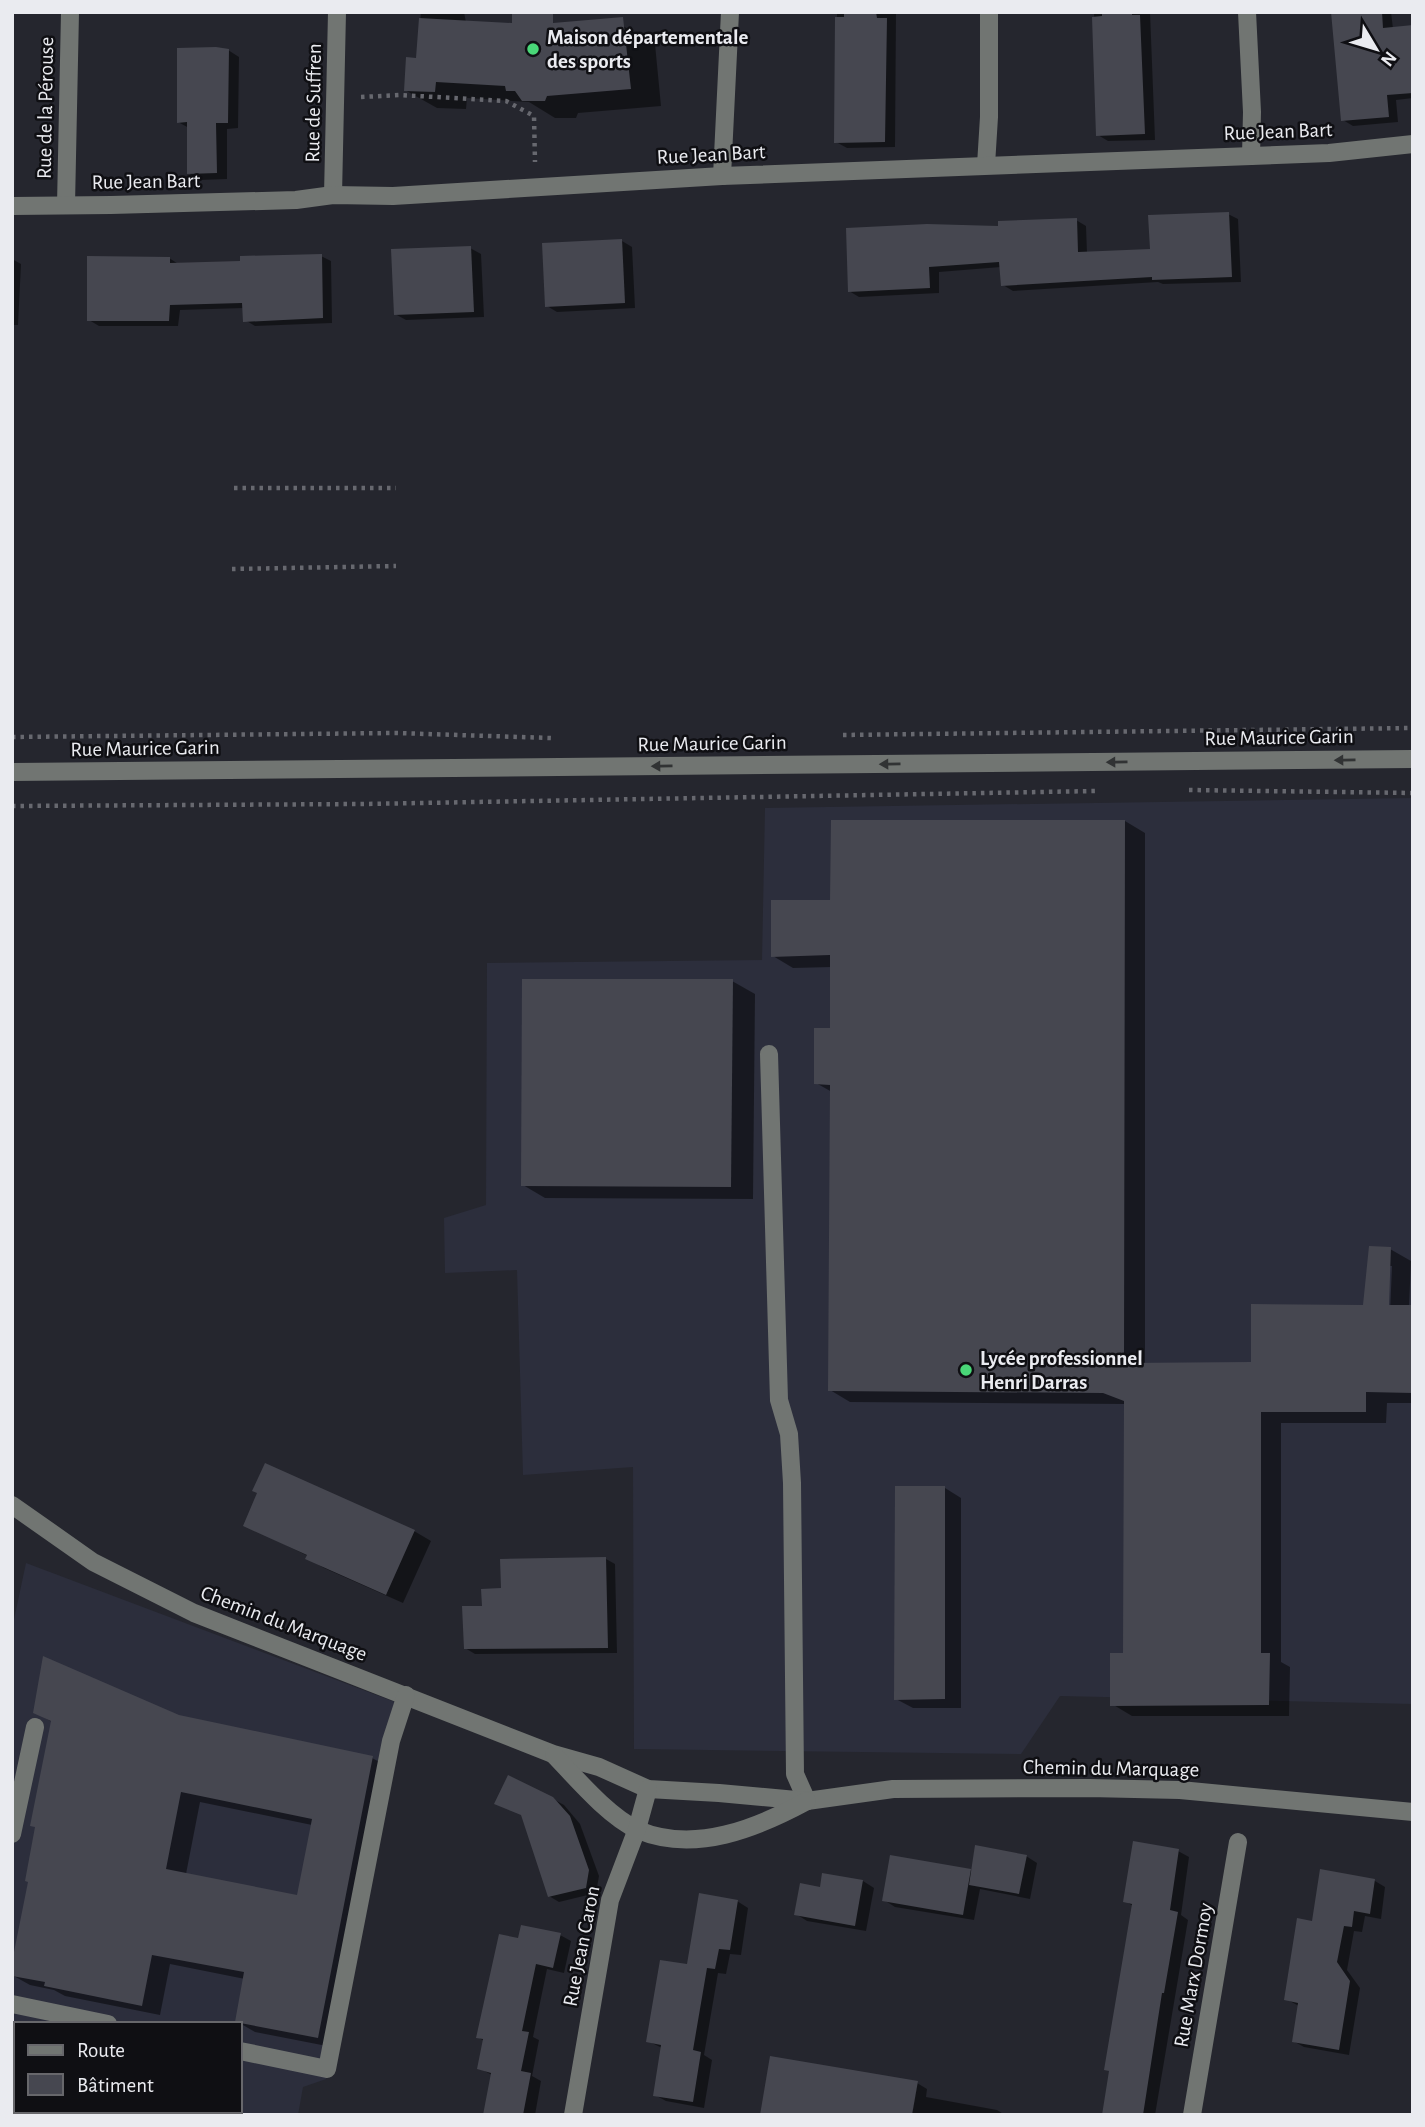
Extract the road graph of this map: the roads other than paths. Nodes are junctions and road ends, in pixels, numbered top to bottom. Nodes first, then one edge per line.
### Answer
1 (70, 12) edge
2 (337, 12) edge
3 (730, 12) edge
4 (989, 12) edge
5 (1247, 12) edge
6 (1413, 144) edge
7 (1251, 156) junction
8 (986, 165) junction
9 (722, 176) junction
10 (334, 195) junction
11 (66, 205) junction
12 (12, 206) edge
13 (1413, 759) edge
14 (12, 772) edge
15 (769, 1054) dead end
16 (12, 1505) edge
17 (406, 1695) junction
18 (35, 1727) dead end
19 (554, 1754) junction
20 (648, 1790) junction
21 (807, 1801) junction
22 (1413, 1812) edge
23 (637, 1829) junction
24 (12, 1834) edge
25 (1238, 1842) dead end
26 (12, 2004) edge
27 (98, 2022) edge
28 (242, 2051) edge
29 (573, 2115) edge
30 (1192, 2115) edge

1 - 11 street, Rue de la Pérouse
2 - 10 street, Rue de Suffren
3 - 9 street
4 - 8 street
5 - 7 street
6 - 7 street, Rue Jean Bart
7 - 8 street, Rue Jean Bart
8 - 9 street, Rue Jean Bart
9 - 10 street, Rue Jean Bart
10 - 11 street, Rue Jean Bart
11 - 12 street, Rue Jean Bart
13 -> 14 street, Rue Maurice Garin
15 - 21 street
16 - 17 street, Chemin du Marquage
17 - 19 street, Chemin du Marquage
17 - 28 street
18 - 24 street
19 - 20 street, Chemin du Marquage
19 - 23 street, Chemin du Marquage
20 - 21 street, Chemin du Marquage
20 - 23 street, Rue Jean Caron
21 - 22 street, Chemin du Marquage
21 - 23 street, Chemin du Marquage
23 - 29 street, Rue Jean Caron
25 - 30 street, Rue Marx Dormoy
26 - 27 street

